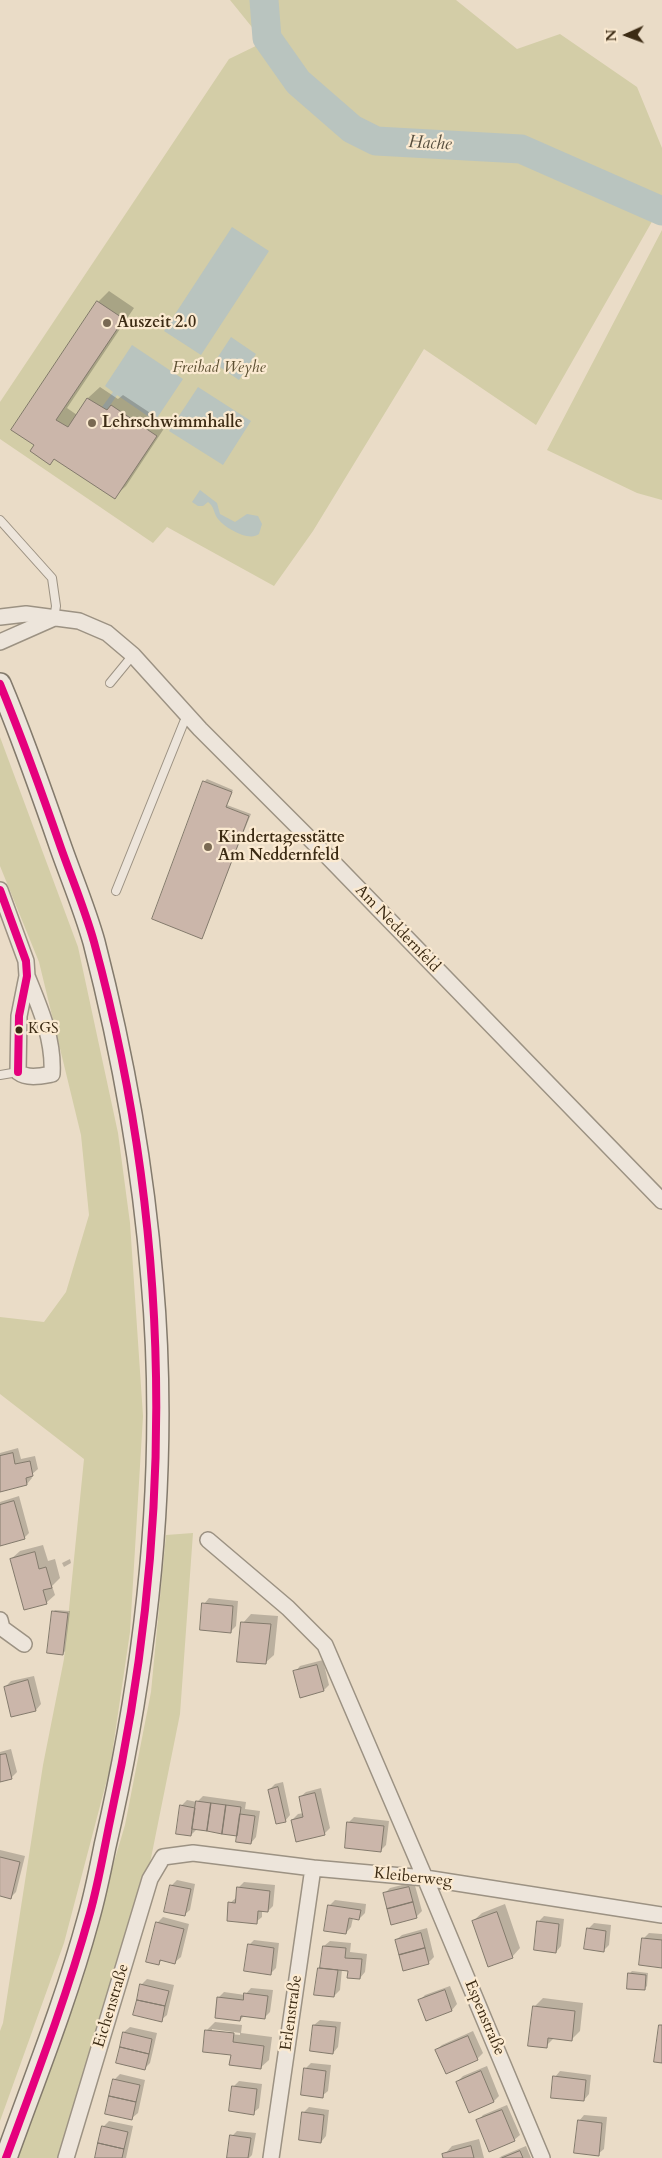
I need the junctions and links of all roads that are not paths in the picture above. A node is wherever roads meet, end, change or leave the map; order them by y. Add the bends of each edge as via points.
1 (0, 520) edge
2 (0, 617) edge
3 (54, 619) junction
4 (0, 642) edge
5 (133, 655) junction
6 (110, 683) dead end
7 (0, 684) edge
8 (184, 722) dead end
9 (0, 890) edge
10 (116, 891) dead end
11 (27, 976) junction
12 (18, 1072) junction
13 (0, 1075) edge
14 (662, 1201) edge
15 (208, 1540) dead end
16 (0, 1620) edge
17 (24, 1644) dead end
18 (162, 1857) joint
19 (313, 1868) junction
20 (426, 1878) junction
21 (662, 1914) edge
22 (6, 2158) edge
23 (66, 2158) edge
24 (271, 2158) edge
25 (542, 2158) edge

1 - 3 lane via 52,578 56,606
2 - 3 street, Am Neddernfeld via 26,614
3 - 4 street, Am Neddernfeld
3 - 5 street, Am Neddernfeld via 79,622 108,633
5 - 6 lane
5 - 14 street, Am Neddernfeld via 200,729
7 - 22 main road via 93,939 116,1041 136,1144 152,1279 158,1392 155,1506 146,1618 122,1769 88,1921
8 - 10 lane
9 - 11 street via 26,961
11 - 12 street via 19,1016
11 - 12 street via 47,1029 53,1056 52,1074 38,1077
12 - 13 lane
15 - 20 street, Espenstraße via 288,1608 325,1645
16 - 17 street via 2,1628
18 - 19 street, Kleiberweg via 193,1853
18 - 23 street, Eichenstraße via 150,1879
19 - 20 street, Kleiberweg
19 - 24 street, Erlenstraße
20 - 21 street, Kleiberweg
20 - 25 street, Espenstraße

